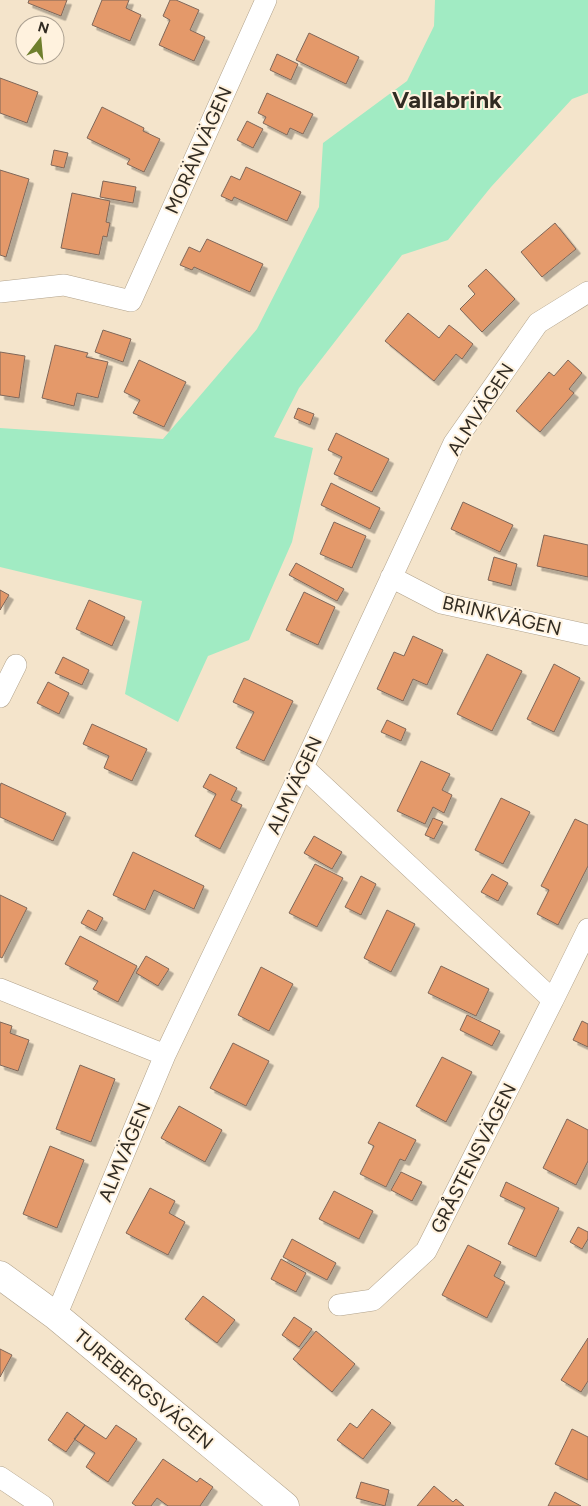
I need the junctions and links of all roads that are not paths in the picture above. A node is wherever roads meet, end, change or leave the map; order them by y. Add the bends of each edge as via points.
1 (266, 0) edge
2 (0, 292) edge
3 (588, 292) edge
4 (391, 577) junction
5 (588, 635) edge
6 (16, 665) dead end
7 (0, 697) edge
8 (303, 766) junction
9 (588, 929) edge
10 (0, 990) edge
11 (553, 1000) junction
12 (165, 1055) junction
13 (0, 1275) edge
14 (339, 1305) dead end
15 (56, 1316) junction
16 (0, 1477) edge
17 (43, 1506) edge
18 (285, 1506) edge

1 - 2 street, MORÄNVÄGEN via 131,301 64,285
3 - 4 street, ALMVÄGEN via 538,322 454,443
4 - 5 street, BRINKVÄGEN via 441,603
4 - 8 street, ALMVÄGEN
6 - 7 street
8 - 11 street
8 - 12 street, ALMVÄGEN
9 - 11 street, GRÅSTENSVÄGEN
10 - 12 street
11 - 14 street, GRÅSTENSVÄGEN via 426,1251 372,1300
12 - 15 street, ALMVÄGEN
13 - 15 street, TUREBERGSVÄGEN
15 - 18 street, TUREBERGSVÄGEN
16 - 17 street

